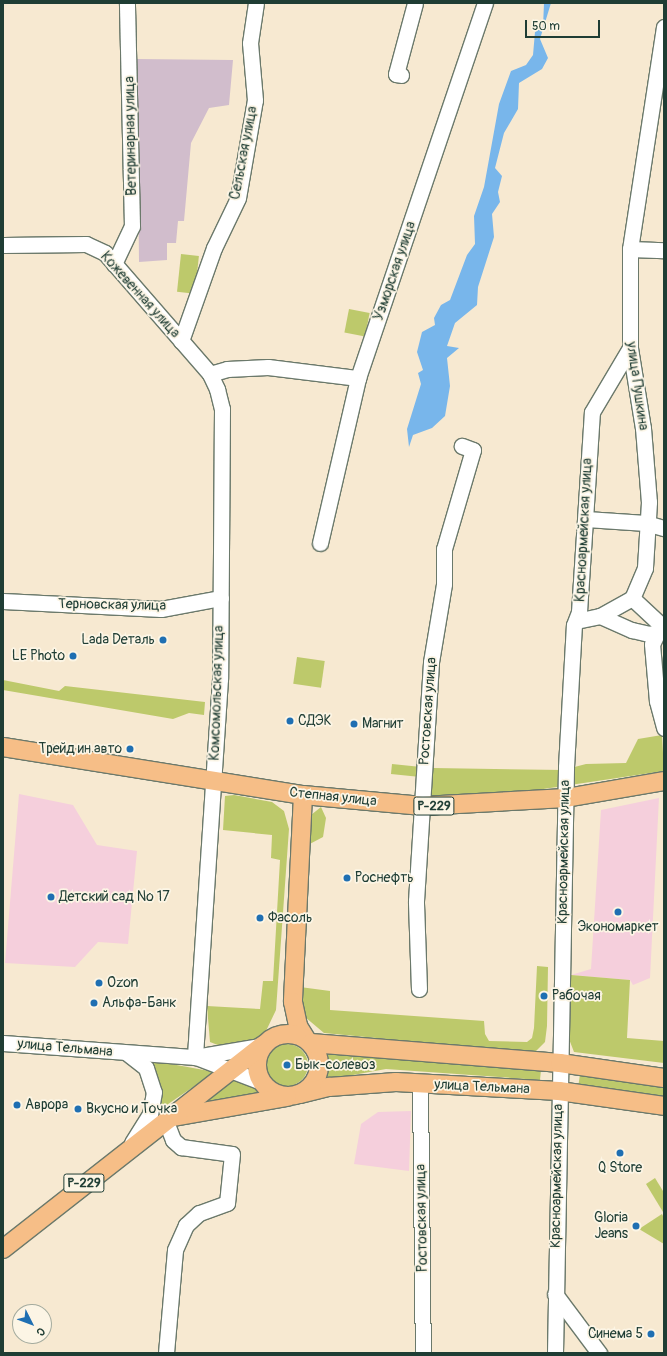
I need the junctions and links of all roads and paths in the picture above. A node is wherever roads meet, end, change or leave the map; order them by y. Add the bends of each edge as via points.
1 (127, 3) edge
2 (256, 3) edge
3 (415, 3) edge
4 (485, 3) edge
5 (664, 27) edge
6 (401, 75) dead end
7 (3, 245) edge
8 (630, 249) junction
9 (664, 250) edge
10 (114, 264) junction
11 (181, 341) junction
12 (630, 348) junction
13 (210, 374) junction
14 (358, 378) junction
15 (462, 446) dead end
16 (586, 519) junction
17 (646, 523) junction
18 (664, 528) edge
19 (320, 543) dead end
20 (221, 598) junction
21 (632, 598) junction
22 (3, 601) edge
23 (600, 616) junction
24 (576, 621) junction
25 (661, 628) edge
26 (664, 728) edge
27 (3, 747) edge
28 (214, 781) junction
29 (664, 782) edge
30 (303, 795) junction
31 (566, 798) junction
32 (422, 806) junction
33 (419, 989) dead end
34 (293, 1002) junction
35 (278, 1035) junction
36 (309, 1041) junction
37 (3, 1043) edge
38 (263, 1045) junction
39 (127, 1053) junction
40 (195, 1057) junction
41 (560, 1063) junction
42 (229, 1070) junction
43 (664, 1078) edge
44 (261, 1082) junction
45 (420, 1083) junction
46 (559, 1091) junction
47 (296, 1095) junction
48 (664, 1106) edge
49 (165, 1119) junction
50 (128, 1148) junction
51 (3, 1249) edge
52 (555, 1294) junction
53 (166, 1353) edge
54 (423, 1353) edge
55 (555, 1353) edge
56 (599, 1353) edge

1 - 10 street, Ветеринарная улица via 132,226
2 - 11 street, Сельская улица via 250,43 255,100 238,198 214,248
3 - 6 street via 396,74
4 - 14 street, Узморская улица
5 - 8 street, улица Пушкина
7 - 10 street, Кожевенная улица via 86,244 105,253
8 - 9 street
8 - 12 street, улица Пушкина
10 - 11 street, Кожевенная улица
11 - 13 street, Комсомольская улица
12 - 16 street, Красноармейская улица via 592,412
12 - 17 street, улица Пушкина via 643,428 649,502
13 - 14 street via 226,370 268,367
13 - 20 street, Комсомольская улица via 222,409
14 - 19 street, Узморская улица
15 - 32 street, Ростовская улица via 473,450 444,548 444,584 431,662
16 - 17 street
16 - 24 street, Красноармейская улица via 579,612
17 - 18 street
17 - 21 street, улица Пушкина via 645,568
20 - 22 street, Терновская улица via 162,609
20 - 28 street, Комсомольская улица
21 - 23 street
21 - 25 street
23 - 24 street
23 - 25 street via 632,630 649,634
24 - 31 street, Красноармейская улица
25 - 26 street via 652,644 657,701
27 - 28 main road, Степная улица
28 - 30 main road, Степная улица
28 - 40 street, Комсомольская улица
29 - 31 main road, Степная улица / Р-229
30 - 32 main road, Степная улица / Р-229
30 - 34 main road
31 - 32 main road, Степная улица / Р-229
31 - 41 street, Красноармейская улица
32 - 33 street, Ростовская улица via 416,901
34 - 35 main road
34 - 36 main road via 298,1026
35 - 36 main road, улица Тельмана via 291,1033
35 - 38 main road, улица Тельмана / Р-229
36 - 41 main road, улица Тельмана
36 - 47 main road via 318,1054 319,1071 315,1081
37 - 39 street, улица Тельмана
38 - 40 street, улица Тельмана
38 - 42 main road, Р-229
38 - 44 main road via 256,1064
39 - 40 street, улица Тельмана
39 - 50 street, улица Тельмана via 146,1068 154,1092 143,1129
40 - 42 street, улица Тельмана
41 - 43 main road, улица Тельмана
41 - 46 street, Красноармейская улица
42 - 44 street, улица Тельмана
42 - 49 main road, Р-229
44 - 47 main road, улица Тельмана via 278,1095
45 - 46 main road, улица Тельмана
45 - 47 main road, улица Тельмана via 329,1087
45 - 54 street, Ростовская улица
46 - 48 main road, улица Тельмана
46 - 52 street, Красноармейская улица
47 - 49 main road, Р-229
49 - 50 main road, Р-229
49 - 53 street via 173,1140 181,1147 232,1154 227,1203 194,1217 186,1224 175,1250
50 - 51 main road, Р-229
52 - 55 street, Красноармейская улица
52 - 56 street

